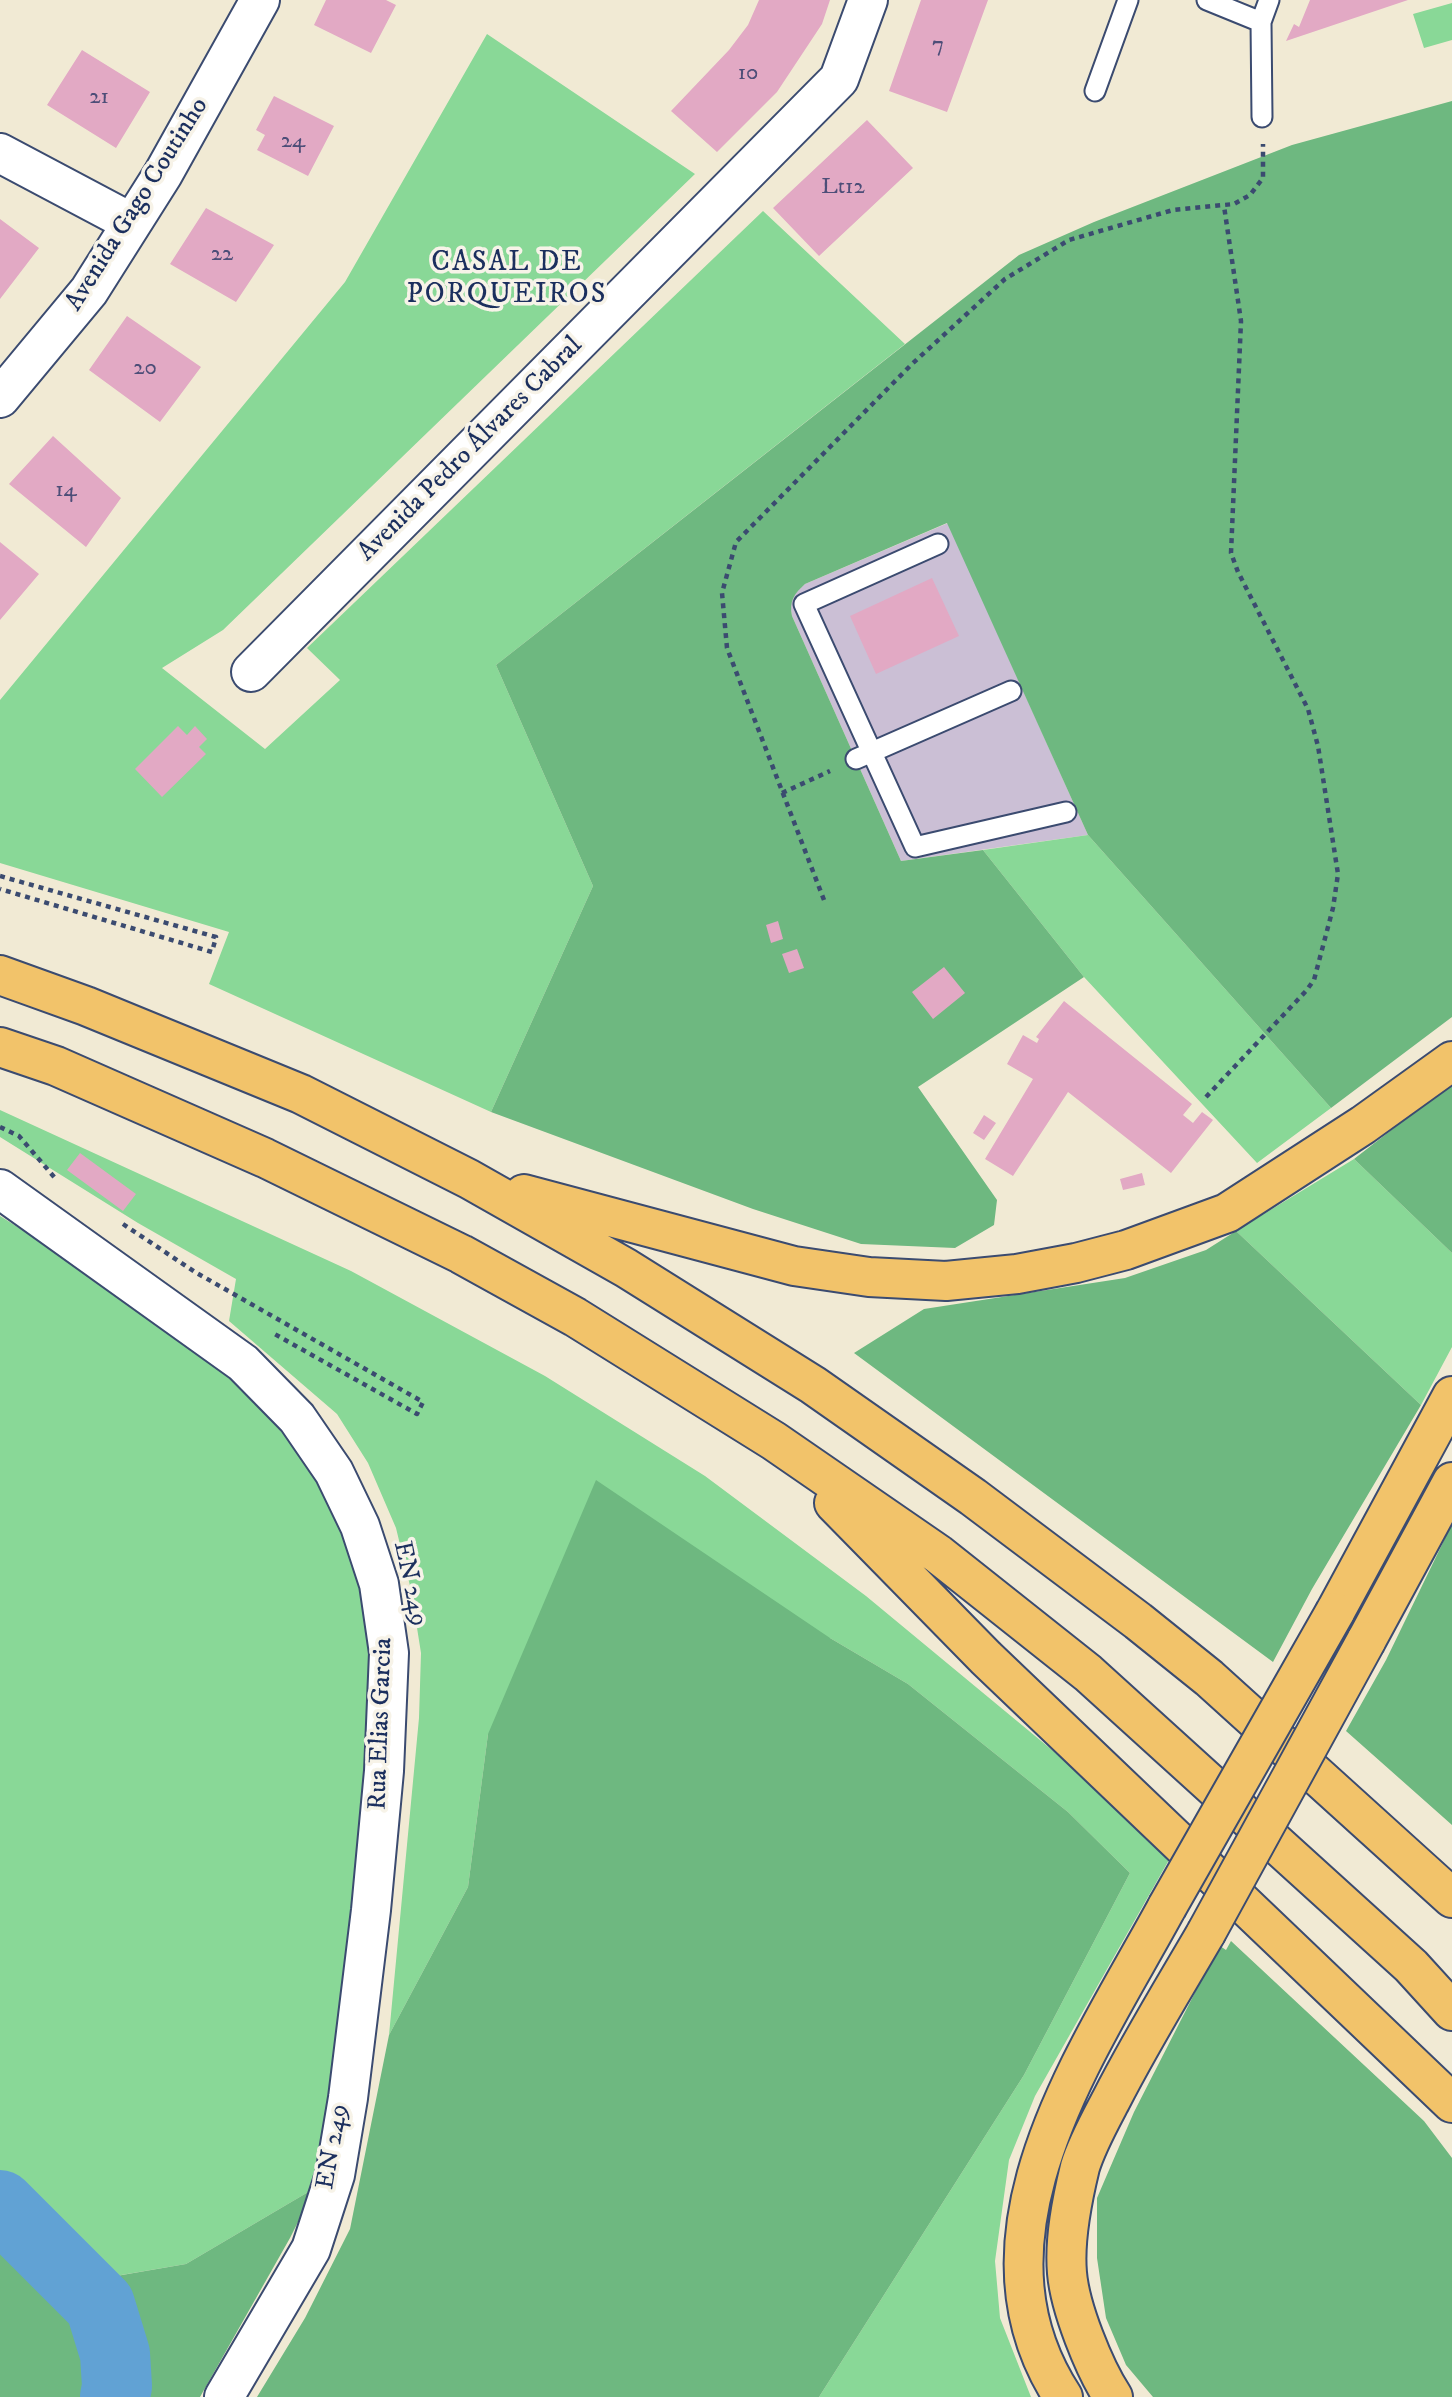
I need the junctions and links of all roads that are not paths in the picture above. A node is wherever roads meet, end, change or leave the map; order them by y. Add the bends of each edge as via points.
1 (260, 0) edge
2 (868, 0) edge
3 (1128, 0) edge
4 (1207, 0) edge
5 (1269, 0) edge
6 (1261, 22) junction
7 (1095, 90) dead end
8 (1262, 117) road end
9 (0, 153) edge
10 (132, 223) junction
11 (0, 398) edge
12 (938, 544) dead end
13 (251, 672) dead end
14 (1011, 691) dead end
15 (864, 756) junction
16 (1066, 812) dead end
17 (0, 975) edge
18 (0, 1047) edge
19 (1452, 1061) edge
20 (469, 1179) junction
21 (0, 1189) edge
22 (1452, 1396) edge
23 (774, 1441) junction
24 (1452, 1482) edge
25 (1452, 1898) edge
26 (1452, 2011) edge
27 (1452, 2103) edge
28 (224, 2397) edge
29 (1063, 2397) edge
30 (1113, 2397) edge

1 - 10 street, Avenida Gago Coutinho
2 - 13 street, Avenida Pedro Álvares Cabral via 839,79
3 - 7 lane
4 - 6 lane
5 - 6 lane
6 - 8 lane
9 - 10 street
10 - 11 street, Avenida Gago Coutinho via 89,291
12 - 15 lane via 804,604
14 - 15 lane
15 - 16 lane via 915,847
17 - 20 highway via 301,1094
18 - 23 highway via 56,1066 265,1158 461,1254 575,1317
19 - 20 highway via 1227,1213 1126,1250 1017,1274 946,1281 869,1278 794,1266
20 - 25 highway via 626,1268 813,1385 973,1497 1209,1678
21 - 28 street, Rua Elias Garcia / EN 249 via 259,1377 298,1418 334,1472 360,1526 379,1584 388,1653 384,1771 348,2098 335,2175 311,2249
22 - 29 highway, bridge via 1077,2072 1048,2139 1029,2198 1023,2245 1024,2296 1037,2344
23 - 26 highway via 938,1554 1088,1673 1411,1966
23 - 27 highway via 986,1658
24 - 30 highway, bridge via 1126,2071 1081,2166 1069,2226 1067,2273 1086,2342

